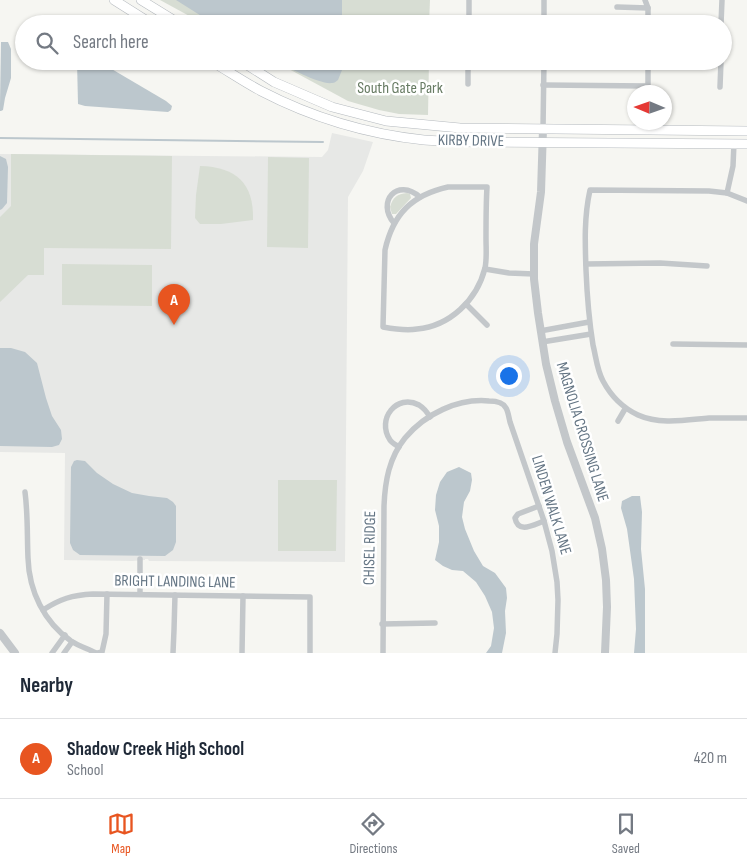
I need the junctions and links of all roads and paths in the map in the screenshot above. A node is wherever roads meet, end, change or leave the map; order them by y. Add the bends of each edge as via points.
1 (114, 0) edge
2 (141, 0) edge
3 (469, 0) edge
4 (544, 0) edge
5 (645, 0) edge
6 (722, 0) edge
7 (617, 7) dead end
8 (648, 8) junction
9 (138, 15) edge
10 (165, 15) edge
11 (468, 15) edge
12 (544, 15) edge
13 (648, 15) edge
14 (721, 15) edge
15 (227, 70) edge
16 (255, 70) edge
17 (468, 70) edge
18 (544, 70) edge
19 (648, 70) edge
20 (721, 70) edge
21 (468, 84) dead end
22 (543, 85) junction
23 (720, 88) dead end
24 (355, 113) junction
25 (351, 126) junction
26 (543, 129) junction
27 (747, 131) edge
28 (542, 142) junction
29 (734, 143) junction
30 (747, 144) edge
31 (727, 193) junction
32 (420, 197) junction
33 (747, 201) edge
34 (394, 223) junction
35 (586, 264) junction
36 (707, 266) dead end
37 (484, 269) junction
38 (534, 274) junction
39 (466, 304) junction
40 (590, 322) junction
41 (487, 325) dead end
42 (540, 331) junction
43 (591, 334) junction
44 (542, 342) junction
45 (673, 344) dead end
46 (747, 345) edge
47 (498, 402) joint
48 (625, 409) junction
49 (430, 417) junction
50 (747, 418) edge
51 (618, 421) dead end
52 (399, 447) junction
53 (25, 492) dead end
54 (538, 506) junction
55 (544, 521) junction
56 (140, 559) dead end
57 (107, 594) junction
58 (140, 594) junction
59 (175, 595) junction
60 (243, 596) junction
61 (42, 610) junction
62 (435, 623) dead end
63 (382, 624) junction
64 (0, 633) edge
65 (65, 635) junction
66 (72, 642) junction
67 (15, 653) edge
68 (52, 653) edge
69 (64, 653) edge
70 (97, 653) edge
71 (173, 653) edge
72 (242, 653) edge
73 (310, 653) edge
74 (383, 653) edge
75 (555, 653) edge
76 (605, 653) edge

1 - 9 main road
2 - 10 main road
3 - 11 street
4 - 12 street
5 - 8 street
6 - 14 street
7 - 8 street
8 - 13 street
15 - 25 main road, KIRBY DRIVE via 306,112
16 - 24 main road, KIRBY DRIVE via 332,108
17 - 21 street
18 - 22 street
19 - 22 street via 648,86
20 - 23 street
22 - 26 street
24 - 25 main road
24 - 26 main road, KIRBY DRIVE via 386,121 460,128
25 - 28 main road, KIRBY DRIVE via 423,140
26 - 27 main road, KIRBY DRIVE
26 - 28 street, MAGNOLIA CROSSING LANE
28 - 29 main road, KIRBY DRIVE
28 - 38 street, MAGNOLIA CROSSING LANE
29 - 30 main road, KIRBY DRIVE
29 - 31 street
31 - 33 street
31 - 35 street via 590,190 585,229
32 - 34 street
32 - 34 street via 406,189 393,194 387,210
32 - 37 street via 448,187 487,187
34 - 39 street via 385,250 383,327 425,328 447,319
35 - 36 street via 660,262
35 - 40 street
37 - 38 street
37 - 39 street
38 - 42 street, MAGNOLIA CROSSING LANE
39 - 41 street
40 - 42 street
40 - 43 street
42 - 44 street, MAGNOLIA CROSSING LANE
43 - 44 street
43 - 48 street via 603,380
44 - 76 street, MAGNOLIA CROSSING LANE via 555,401 595,518 602,549 607,598
45 - 46 street
47 - 49 street, CHISEL RIDGE via 463,402
47 - 54 street, LINDEN WALK LANE via 506,408
48 - 50 street via 654,420
48 - 51 street
49 - 52 street, CHISEL RIDGE via 419,424
49 - 52 street via 418,404 404,403 394,407 385,420 385,429 391,441
52 - 63 street, CHISEL RIDGE via 388,470 385,487
53 - 61 street via 28,569
54 - 55 street, LINDEN WALK LANE
54 - 55 street via 518,514 516,524 523,528
55 - 75 street, LINDEN WALK LANE via 557,582
56 - 58 street
57 - 58 street, BRIGHT LANDING LANE
57 - 61 street, BRIGHT LANDING LANE via 71,596
57 - 70 street via 106,634 102,652
58 - 59 street, BRIGHT LANDING LANE
59 - 60 street, BRIGHT LANDING LANE
59 - 71 street
60 - 72 street
60 - 73 street, BRIGHT LANDING LANE via 310,597
61 - 65 street
62 - 63 street
63 - 74 street, CHISEL RIDGE
64 - 67 street
65 - 66 street
65 - 68 street
66 - 69 street
66 - 70 street

